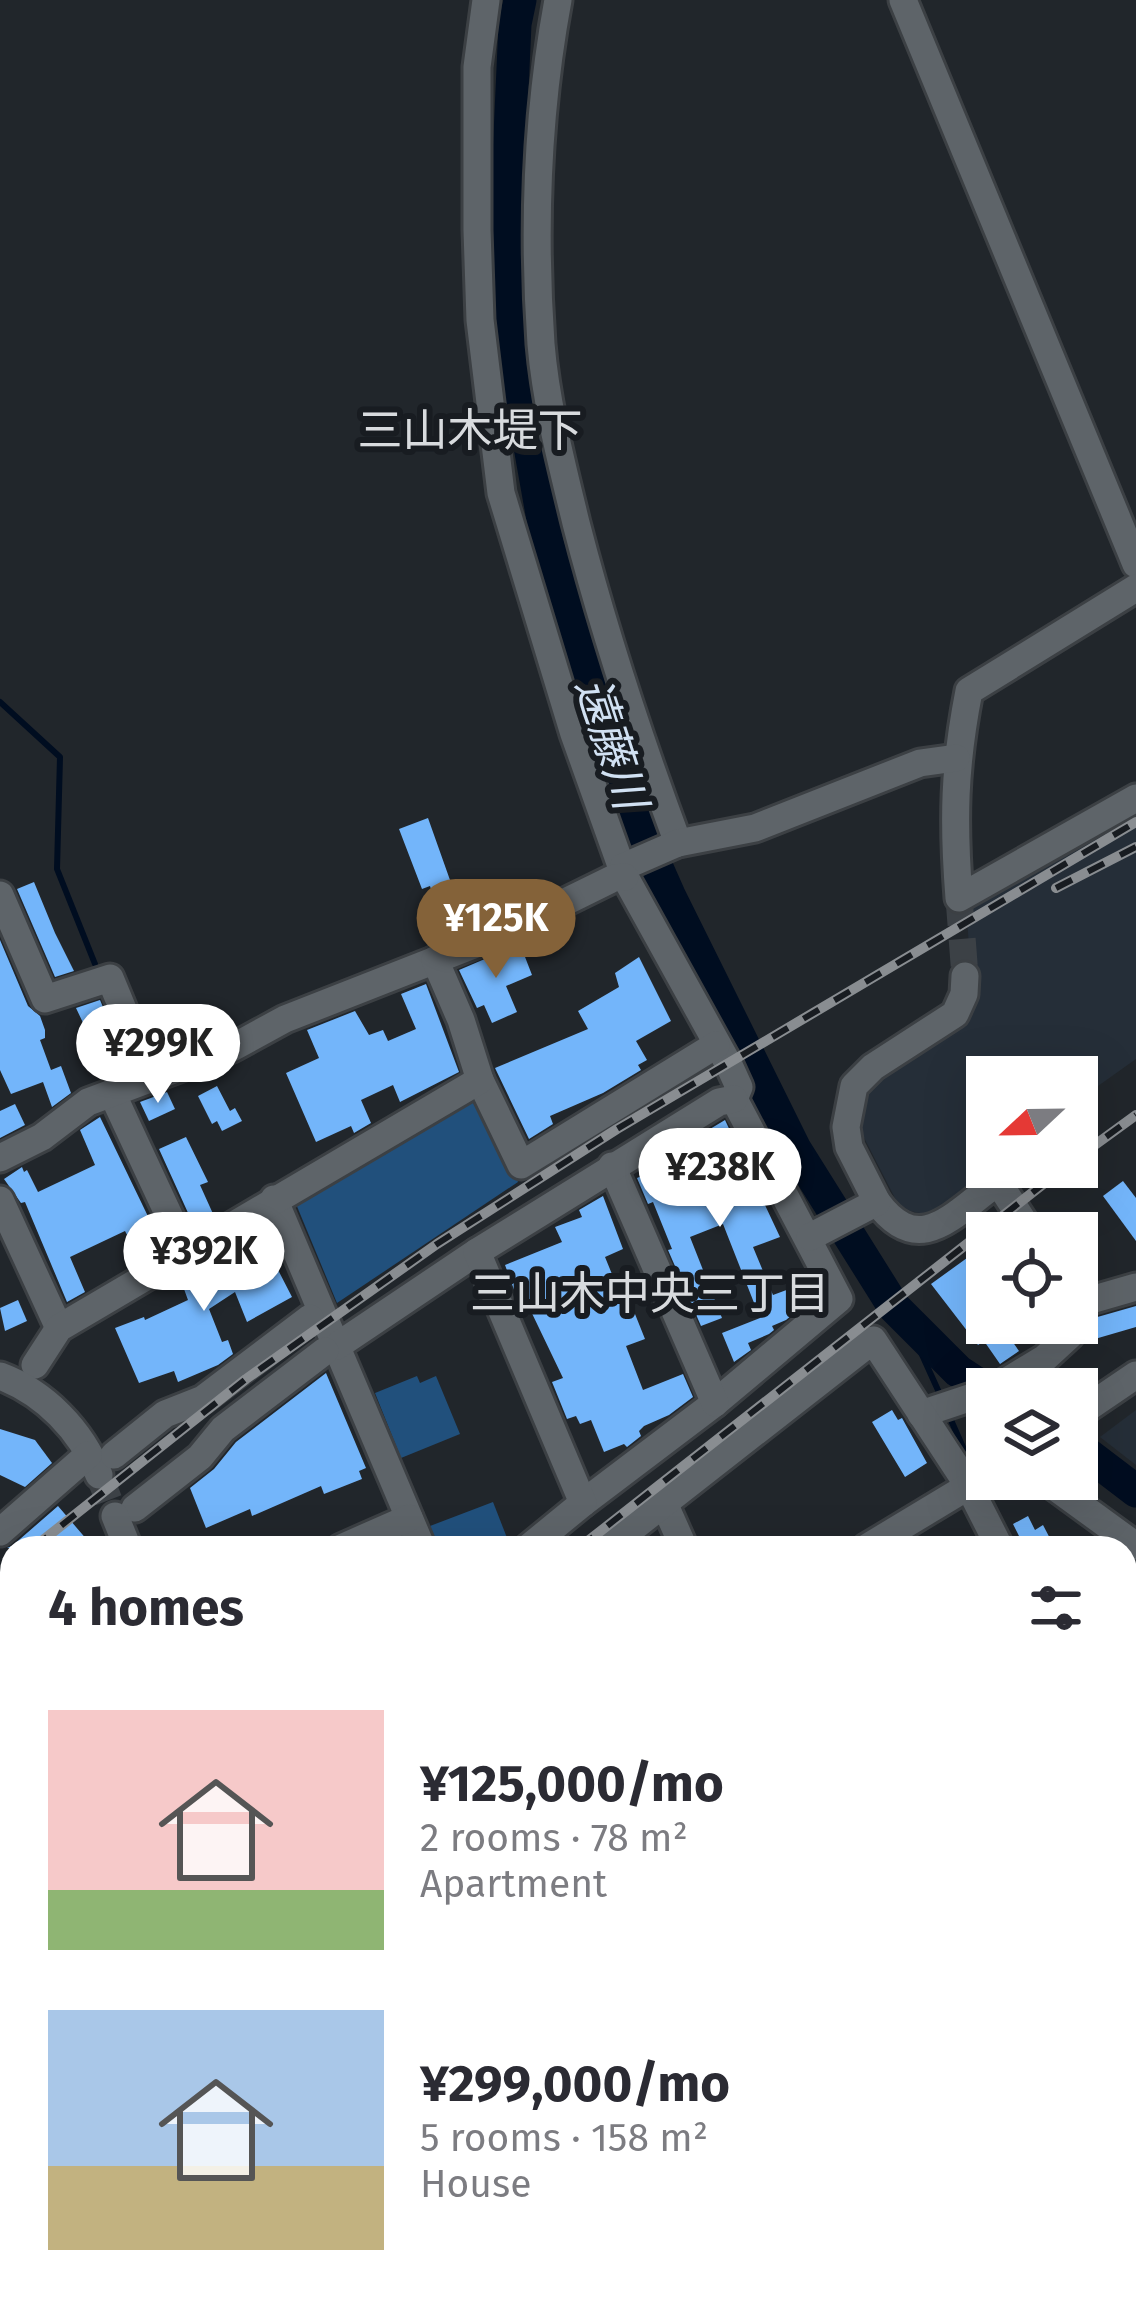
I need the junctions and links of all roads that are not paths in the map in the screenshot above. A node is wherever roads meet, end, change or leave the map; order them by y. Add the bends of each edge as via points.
1 (486, 0) edge
2 (558, 0) edge
3 (903, 0) edge
4 (1136, 564) edge
5 (1136, 588) edge
6 (956, 758) junction
7 (1136, 798) edge
8 (675, 844) junction
9 (627, 869) junction
10 (0, 895) edge
11 (435, 960) junction
12 (965, 976) tunnel mouth
13 (716, 1045) junction
14 (151, 1077) junction
15 (480, 1079) junction
16 (112, 1093) junction
17 (734, 1099) junction
18 (0, 1158) edge
19 (612, 1166) junction
20 (274, 1199) junction
21 (0, 1200) edge
22 (877, 1202) junction
23 (1017, 1212) edge
24 (810, 1237) junction
25 (186, 1252) junction
26 (477, 1252) junction
27 (1136, 1288) edge
28 (1098, 1298) edge
29 (310, 1318) dead end
30 (59, 1328) junction
31 (1060, 1344) edge
32 (331, 1348) junction
33 (35, 1365) dead end
34 (1028, 1368) edge
35 (1136, 1375) edge
36 (0, 1376) edge
37 (966, 1399) edge
38 (1098, 1401) edge
39 (715, 1403) junction
40 (922, 1414) junction
41 (101, 1462) junction
42 (966, 1466) edge
43 (966, 1487) edge
44 (984, 1500) edge
45 (1073, 1500) edge
46 (583, 1503) junction
47 (664, 1503) junction
48 (409, 1518) junction
49 (0, 1532) edge
50 (127, 1536) edge
51 (368, 1536) edge
52 (417, 1536) edge
53 (543, 1536) edge
54 (622, 1536) edge
55 (679, 1536) edge
56 (886, 1536) edge
57 (996, 1536) edge
58 (1122, 1536) edge

1 - 9 street via 477,68 477,230 501,493 574,734
2 - 8 street via 544,74 537,197 541,348 593,588
3 - 4 street
5 - 6 street via 968,691
6 - 7 street via 959,898
6 - 8 street via 920,763 754,828
8 - 9 street
9 - 11 street
9 - 13 street
10 - 14 street via 45,1000 110,978
11 - 14 street
11 - 15 street
12 - 22 street via 955,1014 854,1086 849,1147
13 - 15 street via 521,1165
13 - 17 street via 739,1088
14 - 16 street
15 - 20 street
16 - 18 street
16 - 25 street
17 - 19 street
17 - 24 street
19 - 26 street
19 - 39 street
20 - 25 street
20 - 32 street
21 - 30 street
22 - 23 street via 893,1223 914,1232 998,1182
22 - 24 street
24 - 39 street via 839,1299
25 - 30 street
26 - 32 street
26 - 46 street
27 - 28 street
29 - 41 street
30 - 33 street
31 - 34 street
32 - 48 street
32 - 50 street via 125,1512
35 - 38 street
36 - 41 street via 67,1420
37 - 40 street
39 - 46 street
40 - 42 street
40 - 47 street via 874,1340
41 - 49 street
43 - 56 street
44 - 57 street
45 - 58 street
46 - 53 street
47 - 54 street
47 - 55 street
48 - 51 street
48 - 52 street

